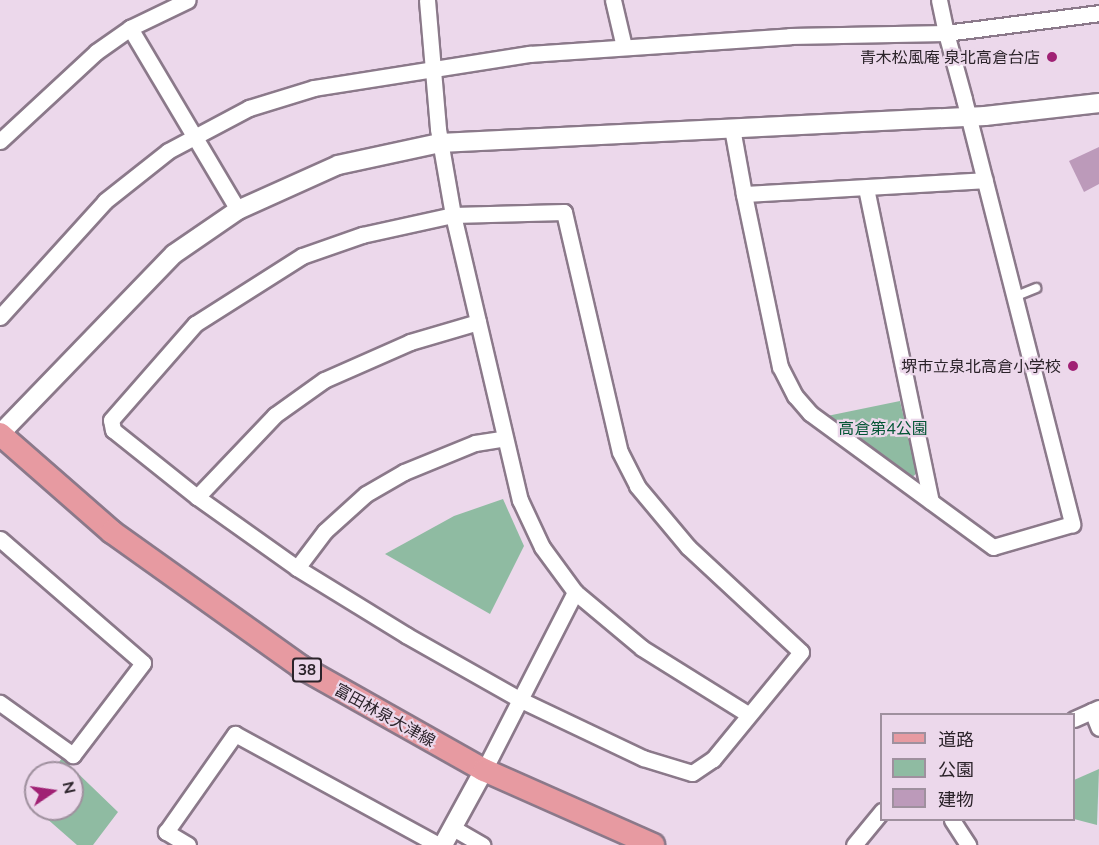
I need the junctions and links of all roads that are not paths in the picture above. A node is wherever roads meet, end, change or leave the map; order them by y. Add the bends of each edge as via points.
1 (188, 0) edge
2 (427, 0) edge
3 (614, 0) edge
4 (939, 0) edge
5 (1099, 13) edge
6 (130, 28) junction
7 (946, 33) junction
8 (624, 47) junction
9 (432, 66) junction
10 (1099, 103) edge
11 (969, 117) junction
12 (732, 128) junction
13 (195, 132) junction
14 (0, 141) edge
15 (440, 143) junction
16 (985, 180) junction
17 (866, 188) junction
18 (744, 194) junction
19 (238, 210) junction
20 (453, 215) junction
21 (1036, 288) dead end
22 (1014, 297) junction
23 (0, 317) edge
24 (478, 322) junction
25 (0, 434) edge
26 (505, 438) junction
27 (197, 496) junction
28 (931, 501) junction
29 (0, 539) edge
30 (297, 568) junction
31 (575, 592) junction
32 (519, 699) junction
33 (0, 703) edge
34 (1096, 710) edge
35 (746, 713) junction
36 (1075, 719) edge
37 (1099, 728) edge
38 (484, 770) junction
39 (880, 813) edge
40 (953, 821) edge
41 (453, 828) junction
42 (188, 845) edge
43 (441, 845) edge
44 (483, 845) edge
45 (653, 845) edge
46 (854, 845) edge
47 (968, 845) edge

1 - 6 street
2 - 9 street
3 - 8 street
4 - 7 street
5 - 7 street
6 - 13 street
6 - 14 street via 44,96
7 - 8 street via 789,36
7 - 11 street
8 - 9 street
9 - 13 street via 314,88
9 - 15 street
10 - 11 street
11 - 12 street
11 - 16 street
12 - 15 street
12 - 18 street
13 - 19 street
13 - 23 street via 105,201
15 - 19 street via 338,165
15 - 20 street
16 - 17 street
16 - 22 street
17 - 18 street
17 - 28 street
18 - 28 street via 780,367 795,396 810,413
19 - 25 street via 140,284
20 - 24 street
20 - 27 street via 362,235 302,256 195,324 149,371 111,420 113,430
20 - 35 street via 564,212 620,452 637,486 688,547 801,652
21 - 22 lane
22 - 28 street via 1072,524 993,547
24 - 26 street
24 - 27 street via 410,342 324,380 275,415
25 - 38 main road, 富田林泉大津線 / 38 via 112,532 211,605 301,666
26 - 30 street via 475,443 404,471 366,495 325,531
26 - 31 street via 524,509 542,547
27 - 30 street
29 - 33 street via 142,663 73,755
30 - 32 street
31 - 32 street
31 - 35 street via 642,648
32 - 35 street via 643,758 693,773 713,759
32 - 38 street
34 - 36 street
34 - 37 street
38 - 41 street
38 - 45 main road, 富田林泉大津線 / 38
39 - 46 street
40 - 47 street
41 - 43 street
41 - 44 street
42 - 43 street via 166,832 235,734

